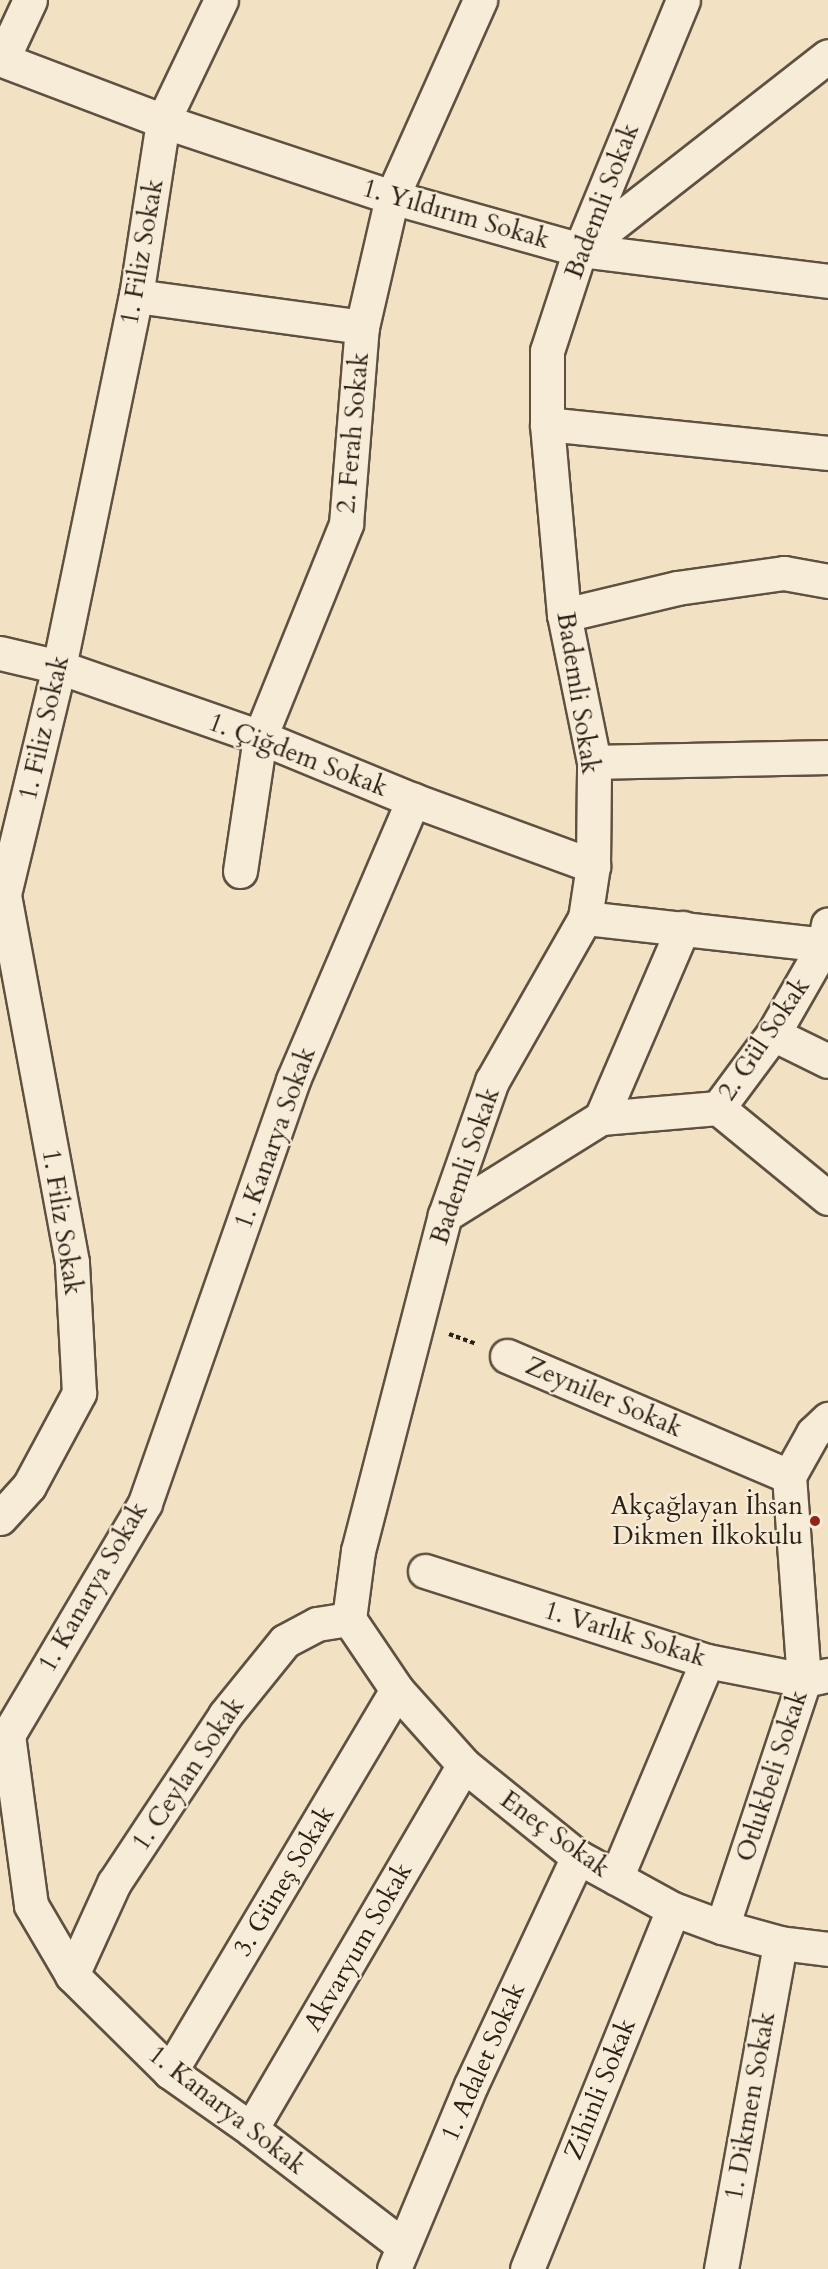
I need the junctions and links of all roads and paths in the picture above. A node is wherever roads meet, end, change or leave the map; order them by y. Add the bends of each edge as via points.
1 (30, 0) edge
2 (221, 0) edge
3 (480, 0) edge
4 (683, 0) edge
5 (828, 56) edge
6 (1, 59) edge
7 (163, 121) junction
8 (393, 197) junction
9 (580, 250) junction
10 (828, 281) edge
11 (136, 296) junction
12 (362, 327) junction
13 (547, 424) junction
14 (828, 453) edge
15 (828, 581) edge
16 (564, 615) junction
17 (0, 652) edge
18 (60, 667) junction
19 (260, 737) junction
20 (828, 757) edge
21 (594, 762) junction
22 (413, 801) junction
23 (593, 866) junction
24 (240, 871) dead end
25 (585, 918) junction
26 (682, 928) junction
27 (826, 934) edge
28 (773, 1034) junction
29 (828, 1061) edge
30 (718, 1108) junction
31 (601, 1118) junction
32 (828, 1198) edge
33 (445, 1215) junction
34 (418, 1322) junction
35 (507, 1356) joint
36 (828, 1419) edge
37 (789, 1476) junction
38 (0, 1518) edge
39 (425, 1571) dead end
40 (350, 1619) junction
41 (707, 1661) junction
42 (816, 1678) edge
43 (397, 1690) junction
44 (464, 1765) junction
45 (10, 1821) edge
46 (578, 1857) junction
47 (616, 1878) junction
48 (673, 1909) junction
49 (722, 1928) junction
50 (780, 1943) junction
51 (828, 1949) edge
52 (72, 1976) junction
53 (170, 2072) junction
54 (251, 2129) junction
55 (398, 2257) edge
56 (527, 2269) edge
57 (721, 2269) edge

1 - 6 street
2 - 7 street, 1. Filiz Sokak
3 - 8 street, 2. Ferah Sokak
4 - 9 street, Bademli Sokak
5 - 9 street
6 - 7 street, 1. Yıldırım Sokak
7 - 8 street, 1. Yıldırım Sokak
7 - 11 street, 1. Filiz Sokak
8 - 9 street, 1. Yıldırım Sokak
8 - 12 street, 2. Ferah Sokak
9 - 10 street, 1. Yıldırım Sokak
9 - 13 street, Bademli Sokak via 547,351
11 - 12 street
11 - 18 street, 1. Filiz Sokak
12 - 19 street, 2. Ferah Sokak via 346,524
13 - 14 street
13 - 16 street, Bademli Sokak
15 - 16 street via 784,573 678,588
16 - 21 street, Bademli Sokak
17 - 18 street, 1. Çiğdem Sokak
18 - 19 street, 1. Çiğdem Sokak
18 - 38 street, 1. Filiz Sokak via 4,894 72,1262 79,1394 29,1486
19 - 22 street, 1. Çiğdem Sokak
19 - 24 street, 2. Ferah Sokak
20 - 21 street
21 - 23 street, Bademli Sokak
22 - 23 street, 1. Çiğdem Sokak
22 - 45 street, 1. Kanarya Sokak via 293,1080 145,1503 8,1735
23 - 25 street, Bademli Sokak
25 - 26 street
25 - 33 street, Bademli Sokak via 492,1081
26 - 27 street
26 - 31 street
27 - 28 street, 2. Gül Sokak
28 - 29 street
28 - 30 street, 2. Gül Sokak
30 - 31 street, 2. Gül Sokak
30 - 32 street
31 - 33 street, 2. Gül Sokak
33 - 34 street, Bademli Sokak
34 - 35 path, Zeyniler Sokak
34 - 40 street, Bademli Sokak via 358,1551
35 - 37 street, Zeyniler Sokak
36 - 37 street via 813,1433
37 - 42 street, Otlukbeli Sokak
39 - 41 street, 1. Varlık Sokak
40 - 43 street, Eneç Sokak
40 - 52 street, 1. Ceylan Sokak via 317,1624 285,1641 225,1714 114,1883
41 - 42 street, 1. Varlık Sokak
41 - 47 street
42 - 49 street, Otlukbeli Sokak
43 - 44 street, Eneç Sokak
43 - 53 street, 3. Güneş Sokak
44 - 46 street, Eneç Sokak
44 - 54 street, Akvaryum Sokak
45 - 52 street, 1. Kanarya Sokak via 31,1905
46 - 47 street, Eneç Sokak
46 - 55 street, 1. Adalet Sokak via 471,2085
47 - 48 street, Eneç Sokak
48 - 49 street, Eneç Sokak
48 - 56 street, Zihinli Sokak
49 - 50 street, Eneç Sokak
50 - 51 street, Eneç Sokak
50 - 57 street, 1. Dikmen Sokak
52 - 53 street, 1. Kanarya Sokak
53 - 54 street, 1. Kanarya Sokak
54 - 55 street, 1. Kanarya Sokak

